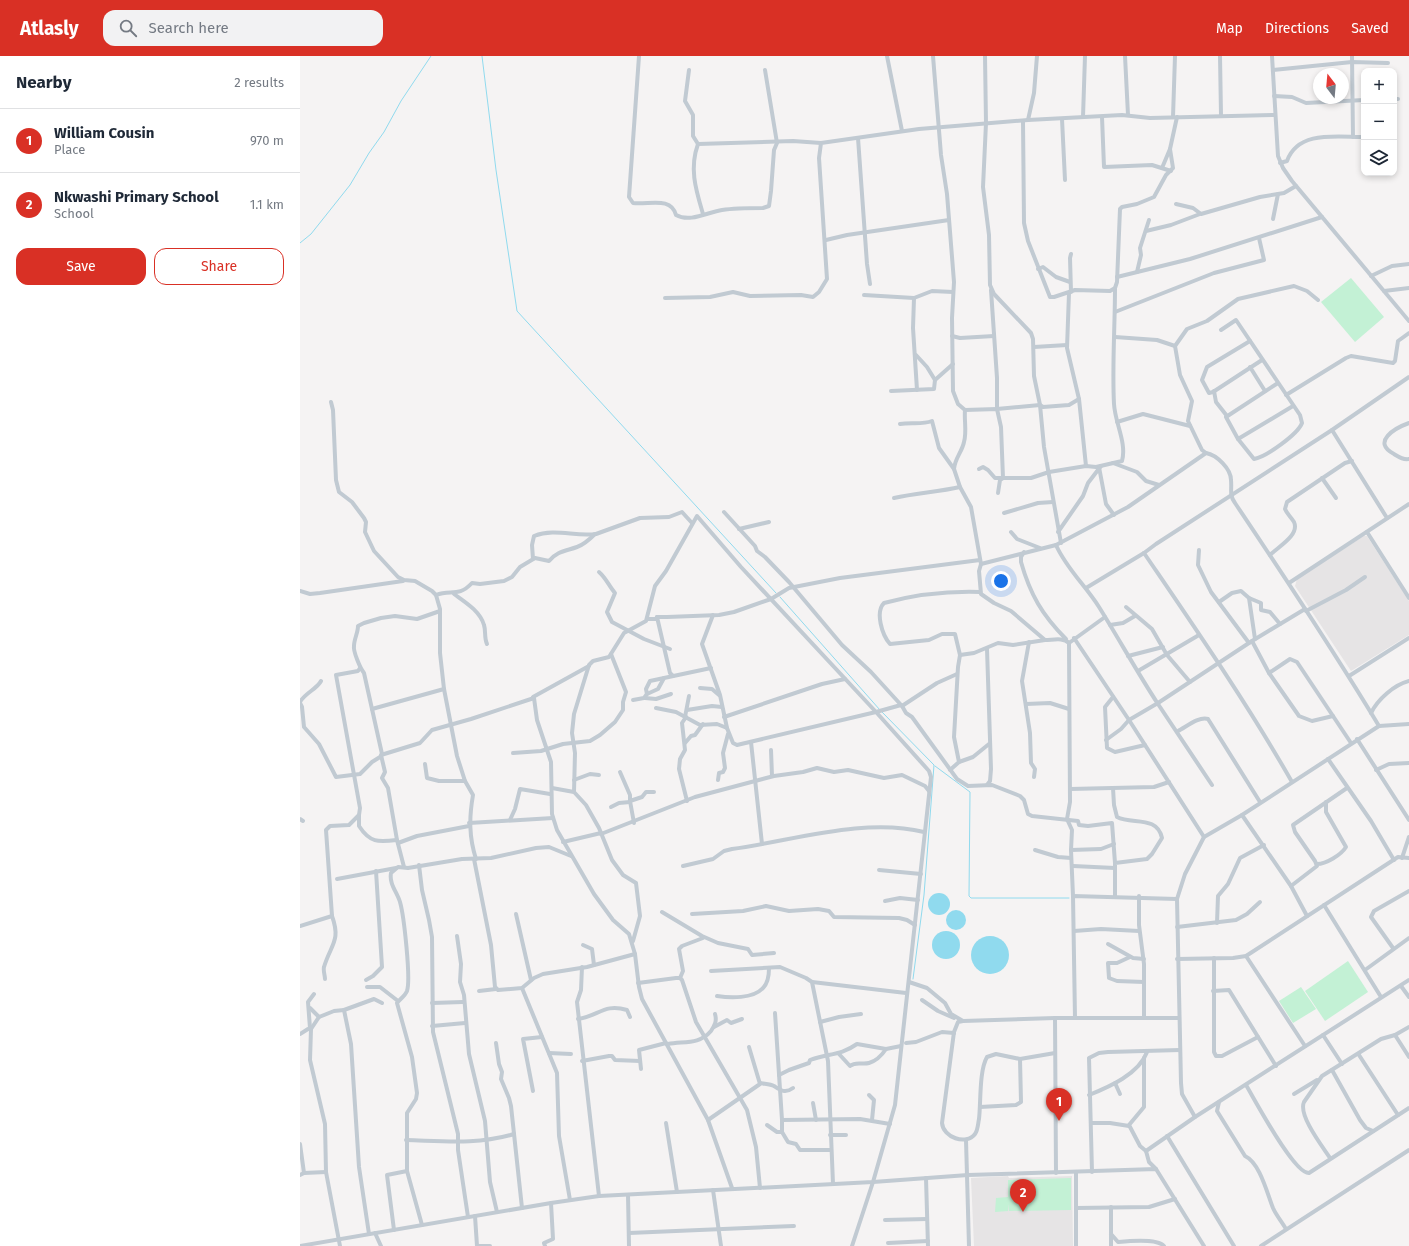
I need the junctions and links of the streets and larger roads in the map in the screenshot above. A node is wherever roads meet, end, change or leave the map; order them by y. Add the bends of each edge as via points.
1 (639, 56) edge
2 (887, 56) edge
3 (933, 56) edge
4 (985, 56) edge
5 (1036, 56) edge
6 (1085, 56) edge
7 (1125, 56) edge
8 (1175, 56) edge
9 (1220, 56) edge
10 (1272, 56) edge
11 (1352, 56) edge
12 (1352, 62) junction
13 (1388, 63) dead end
14 (689, 70) dead end
15 (765, 70) dead end
16 (1273, 70) junction
17 (1274, 96) junction
18 (1361, 100) edge
19 (1353, 101) junction
20 (1275, 114) junction
21 (1128, 115) junction
22 (1221, 115) junction
23 (1083, 117) junction
24 (1102, 117) junction
25 (1175, 117) junction
26 (1062, 119) junction
27 (1028, 120) junction
28 (1023, 121) junction
29 (986, 123) junction
30 (939, 127) junction
31 (902, 131) junction
32 (1353, 137) junction
33 (1361, 137) edge
34 (858, 138) junction
35 (777, 142) junction
36 (820, 143) junction
37 (698, 144) junction
38 (1170, 149) junction
39 (1280, 162) junction
40 (1162, 168) junction
41 (1171, 171) junction
42 (1065, 180) dead end
43 (1296, 186) junction
44 (1278, 194) junction
45 (1176, 204) dead end
46 (703, 214) junction
47 (1200, 214) junction
48 (1322, 217) junction
49 (1273, 218) dead end
50 (949, 220) junction
51 (1149, 220) dead end
52 (1146, 231) junction
53 (865, 232) junction
54 (1260, 238) junction
55 (826, 240) junction
56 (1071, 254) dead end
57 (1409, 264) edge
58 (1038, 269) junction
59 (1137, 272) junction
60 (1371, 276) junction
61 (1117, 277) junction
62 (1070, 282) junction
63 (870, 284) dead end
64 (1115, 288) junction
65 (1409, 288) edge
66 (990, 290) junction
67 (1384, 291) junction
68 (953, 292) junction
69 (1070, 293) junction
70 (864, 295) dead end
71 (664, 298) dead end
72 (914, 298) junction
73 (1318, 300) dead end
74 (1115, 312) junction
75 (1409, 321) edge
76 (1221, 330) dead end
77 (1409, 333) edge
78 (952, 336) junction
79 (994, 336) junction
80 (1115, 337) junction
81 (1250, 341) junction
82 (1067, 344) junction
83 (1175, 346) junction
84 (1034, 348) junction
85 (916, 355) junction
86 (1262, 360) junction
87 (954, 364) junction
88 (1250, 367) junction
89 (1409, 377) edge
90 (935, 380) junction
91 (1278, 382) junction
92 (917, 390) junction
93 (891, 391) dead end
94 (1214, 391) junction
95 (1265, 391) junction
96 (1286, 395) junction
97 (1079, 399) junction
98 (331, 402) dead end
99 (1040, 405) junction
100 (1293, 406) junction
101 (997, 409) junction
102 (965, 410) junction
103 (1227, 416) junction
104 (1117, 422) junction
105 (1409, 423) edge
106 (900, 424) dead end
107 (1190, 426) junction
108 (1332, 430) junction
109 (1238, 439) junction
110 (1206, 453) junction
111 (1409, 459) edge
112 (1352, 461) junction
113 (1112, 463) junction
114 (1086, 466) junction
115 (1100, 466) junction
116 (954, 469) junction
117 (979, 469) dead end
118 (1049, 472) junction
119 (1003, 478) junction
120 (1322, 478) junction
121 (1159, 485) junction
122 (960, 486) junction
123 (998, 493) dead end
124 (1230, 496) junction
125 (894, 498) dead end
126 (1336, 498) dead end
127 (1053, 502) junction
128 (1409, 504) edge
129 (724, 512) dead end
130 (1004, 513) dead end
131 (1114, 515) junction
132 (1387, 518) junction
133 (769, 522) dead end
134 (692, 523) junction
135 (739, 529) junction
136 (1011, 532) dead end
137 (1058, 532) junction
138 (1367, 532) junction
139 (596, 534) junction
140 (1058, 544) junction
141 (1040, 548) junction
142 (1199, 550) dead end
143 (1024, 552) junction
144 (1144, 553) junction
145 (1270, 555) junction
146 (533, 559) junction
147 (981, 562) junction
148 (599, 572) dead end
149 (1365, 577) dead end
150 (404, 580) junction
151 (1289, 583) junction
152 (795, 588) junction
153 (1086, 588) junction
154 (300, 591) edge
155 (980, 592) junction
156 (454, 594) junction
157 (436, 595) junction
158 (1249, 598) junction
159 (1409, 598) edge
160 (771, 600) junction
161 (1219, 602) junction
162 (1126, 607) dead end
163 (1306, 610) junction
164 (440, 611) junction
165 (713, 615) junction
166 (1135, 616) junction
167 (657, 617) junction
168 (1105, 617) junction
169 (647, 619) junction
170 (1280, 624) junction
171 (1110, 625) junction
172 (628, 630) junction
173 (1199, 635) junction
174 (1074, 638) junction
175 (1409, 638) edge
176 (1045, 640) junction
177 (1252, 641) junction
178 (1030, 642) junction
179 (1068, 642) junction
180 (487, 644) dead end
181 (665, 646) junction
182 (1163, 647) junction
183 (670, 649) dead end
184 (987, 649) junction
185 (611, 654) junction
186 (960, 655) junction
187 (1167, 655) junction
188 (1128, 656) junction
189 (1219, 663) junction
190 (589, 666) junction
191 (360, 668) junction
192 (711, 668) junction
193 (1138, 671) junction
194 (1269, 673) junction
195 (957, 674) junction
196 (673, 676) junction
197 (1349, 676) junction
198 (664, 678) junction
199 (845, 679) junction
200 (321, 681) dead end
201 (1190, 682) junction
202 (1409, 682) edge
203 (700, 688) dead end
204 (444, 689) junction
205 (671, 694) dead end
206 (720, 695) junction
207 (646, 696) junction
208 (689, 696) dead end
209 (533, 697) junction
210 (1112, 697) junction
211 (633, 700) dead end
212 (300, 703) edge
213 (1158, 703) junction
214 (1026, 704) junction
215 (902, 705) junction
216 (722, 707) junction
217 (656, 708) dead end
218 (372, 709) junction
219 (1069, 709) junction
220 (687, 710) junction
221 (876, 712) junction
222 (1371, 713) junction
223 (1333, 716) junction
224 (686, 717) junction
225 (724, 717) junction
226 (1129, 720) junction
227 (452, 724) junction
228 (703, 724) junction
229 (1409, 724) edge
230 (1379, 726) junction
231 (727, 728) junction
232 (1178, 731) junction
233 (728, 734) junction
234 (1357, 739) junction
235 (1106, 740) junction
236 (751, 742) junction
237 (686, 743) junction
238 (1350, 743) junction
239 (573, 744) junction
240 (989, 744) junction
241 (1145, 745) junction
242 (546, 750) junction
243 (771, 750) dead end
244 (513, 753) dead end
245 (381, 756) junction
246 (1328, 759) junction
247 (959, 762) junction
248 (1409, 763) edge
249 (425, 764) dead end
250 (950, 770) junction
251 (1376, 770) junction
252 (620, 772) dead end
253 (599, 775) dead end
254 (353, 776) junction
255 (772, 776) junction
256 (1034, 777) dead end
257 (574, 780) junction
258 (718, 780) dead end
259 (465, 781) junction
260 (754, 781) junction
261 (1168, 782) junction
262 (1292, 782) junction
263 (987, 785) junction
264 (1212, 785) dead end
265 (552, 788) junction
266 (1113, 788) junction
267 (1347, 788) junction
268 (1070, 789) junction
269 (929, 791) junction
270 (574, 792) junction
271 (654, 792) dead end
272 (550, 794) junction
273 (630, 801) junction
274 (687, 801) junction
275 (1260, 802) junction
276 (1326, 802) junction
277 (611, 807) dead end
278 (359, 812) junction
279 (1242, 815) junction
280 (553, 818) junction
281 (1067, 819) junction
282 (510, 820) junction
283 (1409, 820) edge
284 (634, 823) junction
285 (469, 825) junction
286 (924, 832) junction
287 (601, 833) junction
288 (1409, 837) edge
289 (1204, 838) junction
290 (398, 842) junction
291 (563, 842) junction
292 (762, 844) junction
293 (1114, 844) junction
294 (1264, 845) junction
295 (1035, 850) dead end
296 (1071, 850) junction
297 (571, 856) junction
298 (1071, 858) junction
299 (1402, 858) junction
300 (1409, 858) edge
301 (475, 859) junction
302 (1394, 860) junction
303 (1115, 863) junction
304 (1317, 864) junction
305 (419, 865) junction
306 (683, 866) dead end
307 (1073, 866) junction
308 (398, 867) junction
309 (404, 867) junction
310 (1115, 868) junction
311 (879, 870) dead end
312 (376, 871) junction
313 (921, 874) junction
314 (337, 879) dead end
315 (1291, 886) junction
316 (1409, 892) edge
317 (1073, 896) junction
318 (1115, 896) junction
319 (1139, 896) junction
320 (1177, 898) junction
321 (918, 900) junction
322 (885, 901) dead end
323 (1260, 902) dead end
324 (1324, 905) junction
325 (662, 912) dead end
326 (516, 914) dead end
327 (692, 914) dead end
328 (332, 916) junction
329 (1307, 916) junction
330 (1217, 923) junction
331 (915, 925) junction
332 (300, 926) edge
333 (1177, 927) junction
334 (1074, 931) junction
335 (1139, 931) junction
336 (457, 936) dead end
337 (708, 938) junction
338 (1409, 938) edge
339 (633, 941) junction
340 (1108, 944) dead end
341 (583, 945) dead end
342 (1393, 948) junction
343 (774, 953) dead end
344 (635, 954) junction
345 (1246, 956) junction
346 (1130, 957) junction
347 (1214, 958) junction
348 (1144, 959) junction
349 (1177, 959) junction
350 (594, 965) junction
351 (582, 967) junction
352 (770, 968) junction
353 (711, 970) dead end
354 (1364, 970) junction
355 (680, 978) junction
356 (325, 979) dead end
357 (366, 980) dead end
358 (531, 980) junction
359 (1409, 980) edge
360 (812, 982) junction
361 (909, 982) junction
362 (1144, 982) junction
363 (638, 983) junction
364 (1401, 986) junction
365 (367, 987) dead end
366 (522, 988) junction
367 (496, 989) junction
368 (479, 991) dead end
369 (1213, 991) junction
370 (906, 993) dead end
371 (314, 994) dead end
372 (717, 996) dead end
373 (1409, 997) edge
374 (1381, 998) junction
375 (922, 1000) dead end
376 (398, 1002) junction
377 (463, 1002) junction
378 (382, 1003) dead end
379 (432, 1003) junction
380 (310, 1008) junction
381 (344, 1010) junction
382 (775, 1013) dead end
383 (715, 1014) dead end
384 (861, 1014) dead end
385 (630, 1017) dead end
386 (1144, 1017) junction
387 (319, 1018) junction
388 (1055, 1018) junction
389 (1075, 1018) junction
390 (1178, 1018) junction
391 (578, 1019) junction
392 (742, 1019) dead end
393 (820, 1022) junction
394 (960, 1022) junction
395 (465, 1023) junction
396 (432, 1026) junction
397 (1409, 1027) edge
398 (714, 1028) junction
399 (311, 1029) junction
400 (954, 1033) junction
401 (300, 1034) edge
402 (1323, 1035) junction
403 (1395, 1035) junction
404 (542, 1037) junction
405 (1258, 1037) junction
406 (705, 1038) junction
407 (496, 1043) dead end
408 (667, 1043) junction
409 (906, 1043) dead end
410 (901, 1046) junction
411 (1305, 1046) junction
412 (749, 1047) dead end
413 (886, 1049) junction
414 (1180, 1050) junction
415 (1055, 1052) junction
416 (1147, 1052) junction
417 (549, 1053) junction
418 (571, 1054) dead end
419 (839, 1054) junction
420 (1359, 1055) junction
421 (827, 1056) junction
422 (1409, 1057) edge
423 (1144, 1058) junction
424 (1020, 1059) junction
425 (582, 1061) junction
426 (640, 1061) junction
427 (1342, 1064) junction
428 (1276, 1066) junction
429 (641, 1069) dead end
430 (1332, 1070) junction
431 (779, 1075) junction
432 (1319, 1079) junction
433 (760, 1083) junction
434 (1115, 1083) junction
435 (1246, 1085) junction
436 (793, 1088) dead end
437 (781, 1090) junction
438 (533, 1091) dead end
439 (1120, 1094) dead end
440 (1294, 1094) dead end
441 (1090, 1095) junction
442 (740, 1096) junction
443 (869, 1096) dead end
444 (1219, 1102) junction
445 (813, 1103) dead end
446 (980, 1108) junction
447 (1409, 1108) edge
448 (1398, 1115) junction
449 (1195, 1117) junction
450 (708, 1120) junction
451 (782, 1120) junction
452 (816, 1120) junction
453 (829, 1120) junction
454 (872, 1120) junction
455 (666, 1122) dead end
456 (1091, 1123) junction
457 (890, 1124) junction
458 (767, 1126) dead end
459 (1129, 1126) junction
460 (1373, 1131) junction
461 (782, 1132) junction
462 (514, 1134) junction
463 (830, 1135) junction
464 (846, 1135) dead end
465 (1167, 1136) junction
466 (406, 1140) junction
467 (486, 1140) junction
468 (966, 1140) junction
469 (458, 1142) junction
470 (300, 1144) edge
471 (831, 1150) junction
472 (1409, 1150) edge
473 (1146, 1151) junction
474 (1330, 1158) junction
475 (1156, 1170) junction
476 (407, 1171) junction
477 (326, 1172) junction
478 (1092, 1172) junction
479 (304, 1173) junction
480 (1056, 1173) junction
481 (1076, 1173) junction
482 (968, 1175) junction
483 (300, 1176) edge
484 (926, 1178) junction
485 (873, 1182) junction
486 (833, 1184) junction
487 (732, 1188) junction
488 (760, 1188) junction
489 (713, 1190) junction
490 (677, 1192) junction
491 (628, 1195) junction
492 (599, 1196) junction
493 (1175, 1199) junction
494 (570, 1200) junction
495 (551, 1203) junction
496 (1111, 1207) junction
497 (522, 1208) junction
498 (1076, 1208) junction
499 (498, 1212) junction
500 (474, 1216) junction
501 (468, 1217) junction
502 (927, 1219) junction
503 (885, 1220) dead end
504 (422, 1225) junction
505 (794, 1226) dead end
506 (718, 1229) junction
507 (1286, 1229) junction
508 (394, 1230) junction
509 (375, 1233) junction
510 (629, 1233) junction
511 (369, 1234) junction
512 (1111, 1234) junction
513 (339, 1240) junction
514 (888, 1243) dead end
515 (928, 1244) edge
516 (300, 1246) edge
517 (340, 1246) edge
518 (381, 1246) edge
519 (477, 1246) edge
520 (490, 1246) edge
521 (545, 1246) edge
522 (629, 1246) edge
523 (721, 1246) edge
524 (852, 1246) edge
525 (969, 1246) edge
526 (1076, 1246) edge
527 (1111, 1246) edge
528 (1164, 1246) edge
529 (1204, 1246) edge
530 (1234, 1246) edge
531 (1261, 1246) edge

1 - 46 street via 629,196 634,203 670,205 679,217 690,218
2 - 31 street
3 - 30 street
4 - 29 street
5 - 27 street via 1034,92
6 - 23 street
7 - 21 street
8 - 25 street
9 - 22 street
10 - 16 street
11 - 12 street
12 - 13 street
12 - 16 street
12 - 19 street
14 - 37 street via 685,101 693,115 693,136
15 - 35 street
16 - 17 street
17 - 19 street via 1292,97 1306,103
17 - 20 street
18 - 19 street
19 - 32 street
20 - 22 street
20 - 39 street
21 - 24 street
21 - 25 street
22 - 25 street
23 - 24 street
23 - 26 street
24 - 40 street via 1104,166 1145,164
25 - 38 street
26 - 27 street
26 - 42 street
27 - 28 street
28 - 29 street
28 - 58 street via 1024,223
29 - 30 street
29 - 66 street via 983,187 990,235
30 - 31 street
30 - 50 street
31 - 34 street
32 - 33 street
32 - 39 street via 1311,139 1298,144 1291,150 1287,161
34 - 36 street
34 - 53 street
35 - 36 street
35 - 37 street
35 - 46 street via 768,207 723,209
36 - 55 street via 818,158
37 - 46 street via 693,164 694,184
38 - 40 street
38 - 41 street via 1174,165
39 - 43 street
40 - 41 street
41 - 61 street via 1154,197 1137,204 1122,206 1120,209
43 - 44 street
43 - 48 street
44 - 47 street
44 - 49 street
45 - 47 street via 1195,208
47 - 52 street
48 - 54 street
48 - 60 street
50 - 53 street
50 - 68 street
51 - 52 street
52 - 59 street via 1140,248
53 - 55 street
53 - 63 street
54 - 59 street
54 - 74 street via 1264,260 1214,273
55 - 71 street via 827,279 815,296 750,296 733,292 710,297
56 - 62 street
57 - 60 street via 1392,266
58 - 62 street via 1043,268 1056,277
58 - 69 street via 1050,297
59 - 61 street
60 - 67 street
61 - 64 street
62 - 69 street
64 - 69 street via 1110,291 1075,290
64 - 74 street
65 - 67 street
66 - 79 street
66 - 84 street via 1031,333
67 - 75 street
68 - 72 street via 932,291
68 - 78 street
69 - 82 street
70 - 72 street
72 - 85 street via 913,328
73 - 83 street via 1307,291 1294,286 1238,299 1206,321 1187,329
74 - 80 street
76 - 81 street via 1236,320
77 - 96 street via 1398,341 1393,363 1351,356
78 - 79 street
78 - 87 street
79 - 101 street
80 - 83 street via 1157,340
80 - 104 street via 1114,406
81 - 86 street
81 - 94 street via 1207,367 1202,380 1209,392
82 - 84 street
82 - 97 street
83 - 107 street via 1180,375 1192,401 1188,418
84 - 99 street via 1034,376
85 - 90 street
85 - 92 street
86 - 88 street
86 - 91 street
87 - 90 street
87 - 102 street via 954,397
88 - 94 street
88 - 95 street
89 - 108 street
90 - 92 street via 934,389
91 - 95 street
91 - 96 street
92 - 93 street
94 - 103 street via 1216,402
95 - 103 street
96 - 100 street
97 - 99 street via 1069,405
97 - 114 street
98 - 150 street via 336,487 365,520 365,532 374,551 398,577
99 - 101 street
99 - 118 street
100 - 109 street
100 - 109 street via 1300,415 1301,426 1290,438 1257,459 1253,458
101 - 102 street
101 - 119 street via 1001,427
102 - 116 street via 965,440 955,460
103 - 109 street via 1226,419
104 - 107 street via 1143,414
104 - 113 street via 1124,455 1122,461
105 - 111 street via 1386,437 1384,443 1386,450 1405,460
106 - 116 street via 932,421 939,448
107 - 110 street
108 - 112 street
108 - 124 street
110 - 121 street
110 - 124 street via 1216,457 1229,473 1232,479
112 - 120 street
112 - 132 street
113 - 115 street
113 - 121 street via 1137,472 1146,480
114 - 115 street
114 - 118 street
115 - 131 street via 1106,504
115 - 137 street
116 - 122 street
117 - 119 street via 983,467 991,476
118 - 119 street via 1031,478
118 - 127 street
119 - 123 street via 1000,480
120 - 126 street
120 - 145 street via 1298,493 1285,505 1286,513 1294,523 1295,530
121 - 131 street
122 - 125 street via 939,492 916,493
122 - 147 street via 971,507
124 - 144 street
124 - 145 street
127 - 130 street via 1038,503
127 - 137 street
128 - 132 street
129 - 135 street
131 - 140 street
132 - 138 street
133 - 135 street
134 - 139 street via 682,512 669,517 640,518
134 - 160 street via 697,516
134 - 169 street via 655,586
135 - 152 street via 757,551
136 - 141 street via 1017,539
137 - 140 street
138 - 151 street
138 - 159 street
139 - 146 street via 576,547 555,554 549,561
139 - 146 street via 561,532 534,536
140 - 141 street
140 - 153 street via 1062,558
141 - 143 street
142 - 161 street via 1198,565
143 - 147 street
143 - 179 street via 1021,562 1036,601 1043,614
144 - 153 street
144 - 173 street
145 - 151 street
146 - 156 street via 520,566 512,577 504,581 472,583 465,590
147 - 152 street via 868,574
147 - 155 street
148 - 172 street via 615,593 608,615 612,622
149 - 163 street via 1346,590
150 - 154 street via 320,593
150 - 157 street via 415,581
151 - 163 street
152 - 160 street via 778,594
152 - 215 street via 842,645
153 - 168 street
155 - 176 street via 1011,611
155 - 186 street via 919,596 882,604 880,620 886,640 890,644 955,634
156 - 157 street
156 - 180 street via 480,617
157 - 164 street
158 - 161 street via 1242,592 1232,593
158 - 170 street via 1261,603 1261,610 1270,612
158 - 177 street
160 - 165 street via 734,612
160 - 199 street
161 - 177 street
162 - 166 street
163 - 170 street
163 - 197 street
164 - 191 street via 417,619 395,616 358,626 354,646
164 - 204 street via 440,653
165 - 167 street
165 - 192 street via 702,644
166 - 171 street via 1123,623
166 - 182 street via 1152,629
167 - 169 street
167 - 181 street
168 - 171 street
168 - 174 street
169 - 172 street
170 - 177 street
171 - 188 street
172 - 181 street via 639,637
172 - 185 street
173 - 187 street
173 - 189 street
174 - 179 street
174 - 210 street
175 - 197 street
176 - 178 street
176 - 179 street
177 - 189 street
177 - 194 street
178 - 184 street via 1013,645 998,643
178 - 214 street via 1022,681
179 - 219 street
181 - 183 street
181 - 196 street via 670,673
182 - 187 street
182 - 188 street
184 - 186 street
184 - 240 street
185 - 190 street via 609,657 593,661
185 - 239 street via 626,692 623,710 615,722 600,735 590,741
186 - 195 street
187 - 193 street
187 - 201 street
188 - 193 street
189 - 201 street
189 - 262 street
190 - 209 street
190 - 239 street via 574,714
191 - 218 street via 364,673
191 - 254 street via 358,671 336,675
192 - 196 street
192 - 206 street
193 - 213 street
194 - 223 street via 1299,716 1312,721
194 - 223 street via 1286,660 1297,662
195 - 215 street
195 - 247 street via 954,737
196 - 198 street
197 - 222 street
198 - 207 street via 658,690
198 - 207 street via 650,681
199 - 221 street
199 - 225 street via 822,684
200 - 212 street
201 - 213 street
202 - 222 street via 1401,683 1380,699
203 - 206 street via 712,689
204 - 218 street
204 - 227 street
205 - 207 street via 656,699
206 - 216 street
207 - 211 street
208 - 220 street
209 - 227 street
209 - 242 street
210 - 226 street
210 - 235 street via 1105,707
212 - 254 street via 304,727 324,752 333,774 342,777
213 - 226 street
213 - 232 street
214 - 219 street via 1050,702
214 - 256 street
215 - 221 street
215 - 250 street
216 - 220 street
216 - 225 street
217 - 224 street
218 - 245 street
219 - 268 street
220 - 224 street
221 - 236 street
221 - 269 street via 929,771
222 - 230 street
223 - 238 street
224 - 228 street
224 - 237 street via 682,723
225 - 231 street
226 - 235 street
226 - 241 street
227 - 245 street via 432,730 420,743
227 - 259 street via 457,756
228 - 231 street via 717,724
228 - 237 street
229 - 230 street
230 - 234 street
231 - 233 street
232 - 264 street
232 - 275 street via 1204,718 1208,720
233 - 236 street via 737,745
233 - 258 street via 724,768 723,772 719,773
234 - 238 street
234 - 251 street
235 - 241 street via 1107,748 1111,752
236 - 260 street via 756,776
237 - 274 street via 679,769
238 - 246 street
239 - 242 street via 563,744
239 - 257 street via 576,766
240 - 247 street via 973,757
240 - 263 street via 990,781
241 - 261 street
242 - 244 street
242 - 265 street via 551,762
243 - 255 street
245 - 254 street via 363,772
245 - 290 street via 385,772 382,778 388,788
246 - 262 street
246 - 267 street
247 - 250 street
248 - 251 street via 1389,764
249 - 259 street via 427,778 439,781
250 - 263 street via 964,784
251 - 283 street
252 - 273 street
253 - 257 street via 590,774
254 - 278 street
255 - 260 street
255 - 269 street via 817,768 834,772 848,770 884,778 902,775 925,786
257 - 270 street
259 - 285 street via 472,795
260 - 274 street
260 - 292 street
261 - 266 street via 1154,787
261 - 289 street
262 - 275 street
263 - 281 street via 1020,796 1024,800 1028,814 1032,816
265 - 270 street
265 - 272 street
266 - 268 street
266 - 303 street via 1117,817 1151,824 1162,838 1147,859
267 - 276 street
267 - 302 street via 1371,821
268 - 281 street
269 - 286 street
270 - 287 street via 586,805
271 - 273 street via 646,792 642,797
272 - 280 street
272 - 282 street via 520,789
273 - 277 street
273 - 284 street
274 - 284 street
275 - 279 street
276 - 304 street via 1326,812 1346,847 1344,851 1323,864
276 - 304 street via 1298,820 1293,828
278 - 290 street via 359,826 367,836 375,841
278 - 328 street via 349,825 330,826 326,830
279 - 289 street
279 - 294 street
280 - 282 street
280 - 291 street
281 - 293 street via 1088,826 1112,823
281 - 296 street via 1072,830
282 - 285 street
284 - 287 street
285 - 290 street
285 - 301 street
286 - 292 street via 884,826 799,836
286 - 313 street
287 - 291 street
287 - 339 street via 612,860 623,875 636,883 640,916
288 - 299 street
289 - 320 street via 1185,874
290 - 309 street
291 - 297 street
292 - 306 street via 724,851 713,859
293 - 296 street via 1101,849
293 - 303 street
294 - 315 street
294 - 330 street via 1240,858 1228,884 1218,896
295 - 298 street
296 - 298 street
297 - 301 street via 549,847
297 - 339 street via 612,920 627,931
298 - 307 street
299 - 300 street
299 - 302 street
301 - 305 street
301 - 367 street via 491,945
302 - 324 street
303 - 310 street
304 - 315 street via 1315,869
305 - 309 street
305 - 379 street via 432,938
307 - 310 street
307 - 317 street
308 - 309 street
308 - 312 street
308 - 376 street via 390,877 402,911 407,992
310 - 318 street
311 - 313 street
312 - 314 street
312 - 357 street via 382,967
313 - 321 street
315 - 329 street
316 - 342 street via 1374,911 1371,917
317 - 318 street
317 - 334 street
318 - 319 street
319 - 320 street
319 - 335 street
320 - 333 street
321 - 322 street via 900,898
321 - 331 street
323 - 330 street via 1236,920
324 - 329 street
324 - 354 street
325 - 337 street
326 - 358 street
327 - 331 street via 743,911 766,906 789,911 818,909 829,911 834,917 899,918
328 - 332 street
328 - 356 street via 336,940 323,969
329 - 345 street
330 - 333 street
331 - 361 street
333 - 349 street
334 - 335 street
334 - 389 street
335 - 348 street
336 - 377 street
337 - 343 street via 725,946 730,944 748,949 752,955
337 - 355 street via 700,938 679,949 683,970
338 - 342 street
339 - 344 street
340 - 346 street
341 - 350 street via 592,949
342 - 354 street
344 - 350 street
344 - 363 street
345 - 347 street
345 - 411 street
346 - 348 street
346 - 362 street via 1117,963 1108,963 1109,978 1117,981
347 - 349 street
347 - 369 street
348 - 362 street
349 - 390 street
350 - 351 street
351 - 358 street via 543,974
351 - 391 street via 581,990 577,1002
352 - 353 street
352 - 360 street via 780,967
352 - 372 street via 763,989 744,996
354 - 374 street
355 - 363 street
355 - 406 street via 696,1022
358 - 366 street
359 - 364 street
360 - 370 street
360 - 393 street
361 - 394 street via 930,991 945,1003 951,1014
361 - 410 street
362 - 386 street
363 - 408 street via 642,999
364 - 373 street
364 - 374 street
365 - 376 street via 380,987
366 - 367 street via 502,991
366 - 404 street
367 - 368 street
369 - 405 street via 1229,990
369 - 405 street via 1216,1056 1230,1054
371 - 380 street via 308,1002
374 - 402 street
375 - 394 street
376 - 466 street via 412,1057 417,1093 416,1100 407,1112
377 - 379 street
377 - 395 street
378 - 381 street via 374,999
379 - 396 street
380 - 387 street
380 - 399 street
381 - 387 street via 334,1011
381 - 511 street via 351,1044 359,1167
382 - 431 street
383 - 398 street
384 - 393 street
385 - 391 street via 627,1010 616,1006 588,1018
386 - 389 street
386 - 390 street
387 - 399 street
388 - 389 street
388 - 394 street
388 - 415 street
390 - 414 street
391 - 425 street
392 - 398 street via 731,1023 725,1020
393 - 421 street
394 - 400 street
395 - 396 street
395 - 467 street via 472,1071 485,1121
396 - 469 street
397 - 403 street
398 - 406 street
399 - 401 street
399 - 477 street via 310,1060 325,1124
400 - 409 street via 942,1032
400 - 468 street via 943,1129 949,1136
402 - 411 street
402 - 427 street
403 - 420 street via 1381,1039
403 - 422 street
404 - 417 street
404 - 438 street via 523,1039
405 - 428 street
406 - 408 street via 693,1042
406 - 442 street
407 - 462 street via 501,1079 509,1098
408 - 426 street via 639,1050
408 - 450 street
410 - 413 street
410 - 457 street via 895,1105
411 - 428 street
412 - 433 street
413 - 419 street via 858,1044
413 - 419 street via 879,1058 869,1063 853,1063 850,1066
414 - 416 street
414 - 449 street via 1182,1094
415 - 424 street
415 - 480 street
416 - 423 street
416 - 441 street via 1108,1052 1089,1058
417 - 418 street
417 - 494 street via 557,1073 559,1136
419 - 421 street
420 - 427 street
420 - 448 street
421 - 431 street via 810,1060 809,1064
421 - 453 street
423 - 434 street
423 - 459 street via 1144,1107
424 - 446 street via 1021,1102 1016,1105
424 - 446 street via 996,1054 988,1057 982,1077
425 - 426 street via 609,1056 615,1060
425 - 492 street
426 - 429 street
427 - 430 street
428 - 435 street
430 - 432 street
430 - 460 street via 1360,1120 1366,1128
431 - 437 street
432 - 440 street
432 - 474 street via 1302,1107 1305,1118
433 - 437 street
433 - 442 street
434 - 439 street
434 - 441 street
435 - 444 street
435 - 474 street via 1299,1169 1309,1173
436 - 437 street
437 - 451 street
441 - 456 street
442 - 450 street
442 - 488 street via 747,1110 756,1147
443 - 454 street via 874,1100
444 - 449 street
444 - 507 street via 1217,1111 1245,1156 1250,1158 1258,1171 1274,1209
445 - 452 street
446 - 468 street via 977,1131
447 - 448 street
448 - 460 street
449 - 465 street
450 - 487 street
451 - 452 street
451 - 461 street
452 - 453 street
453 - 454 street
453 - 463 street
454 - 457 street
455 - 490 street
456 - 459 street
456 - 478 street
457 - 485 street
458 - 461 street
459 - 473 street via 1140,1146
460 - 474 street
461 - 471 street via 788,1142 796,1144 800,1150
462 - 467 street
462 - 497 street
463 - 464 street
463 - 471 street
465 - 473 street
465 - 530 street
466 - 469 street
466 - 476 street
467 - 469 street
467 - 499 street via 490,1182
468 - 482 street
469 - 501 street
470 - 479 street
471 - 486 street
472 - 507 street
473 - 475 street via 1149,1162
475 - 478 street
475 - 493 street
476 - 504 street
476 - 508 street via 387,1175
477 - 479 street
477 - 513 street
478 - 481 street
479 - 483 street
480 - 481 street
480 - 482 street
481 - 498 street
482 - 484 street
482 - 525 street
484 - 485 street
484 - 502 street
485 - 486 street
485 - 524 street
486 - 488 street
487 - 488 street
487 - 489 street
489 - 490 street
489 - 506 street
490 - 491 street
491 - 492 street
491 - 510 street
492 - 494 street
493 - 496 street via 1149,1207
493 - 529 street
494 - 495 street
495 - 497 street
495 - 521 street via 553,1239 544,1243
496 - 498 street
496 - 512 street
497 - 499 street
498 - 526 street
499 - 500 street
500 - 501 street
500 - 519 street
501 - 504 street
502 - 503 street
502 - 515 street
504 - 508 street
505 - 506 street
506 - 510 street
506 - 523 street
507 - 531 street
508 - 509 street
509 - 511 street
509 - 518 street
510 - 522 street
511 - 513 street
512 - 527 street
512 - 528 street via 1118,1242 1133,1240 1162,1243
513 - 516 street
513 - 517 street
514 - 515 street
519 - 520 street

